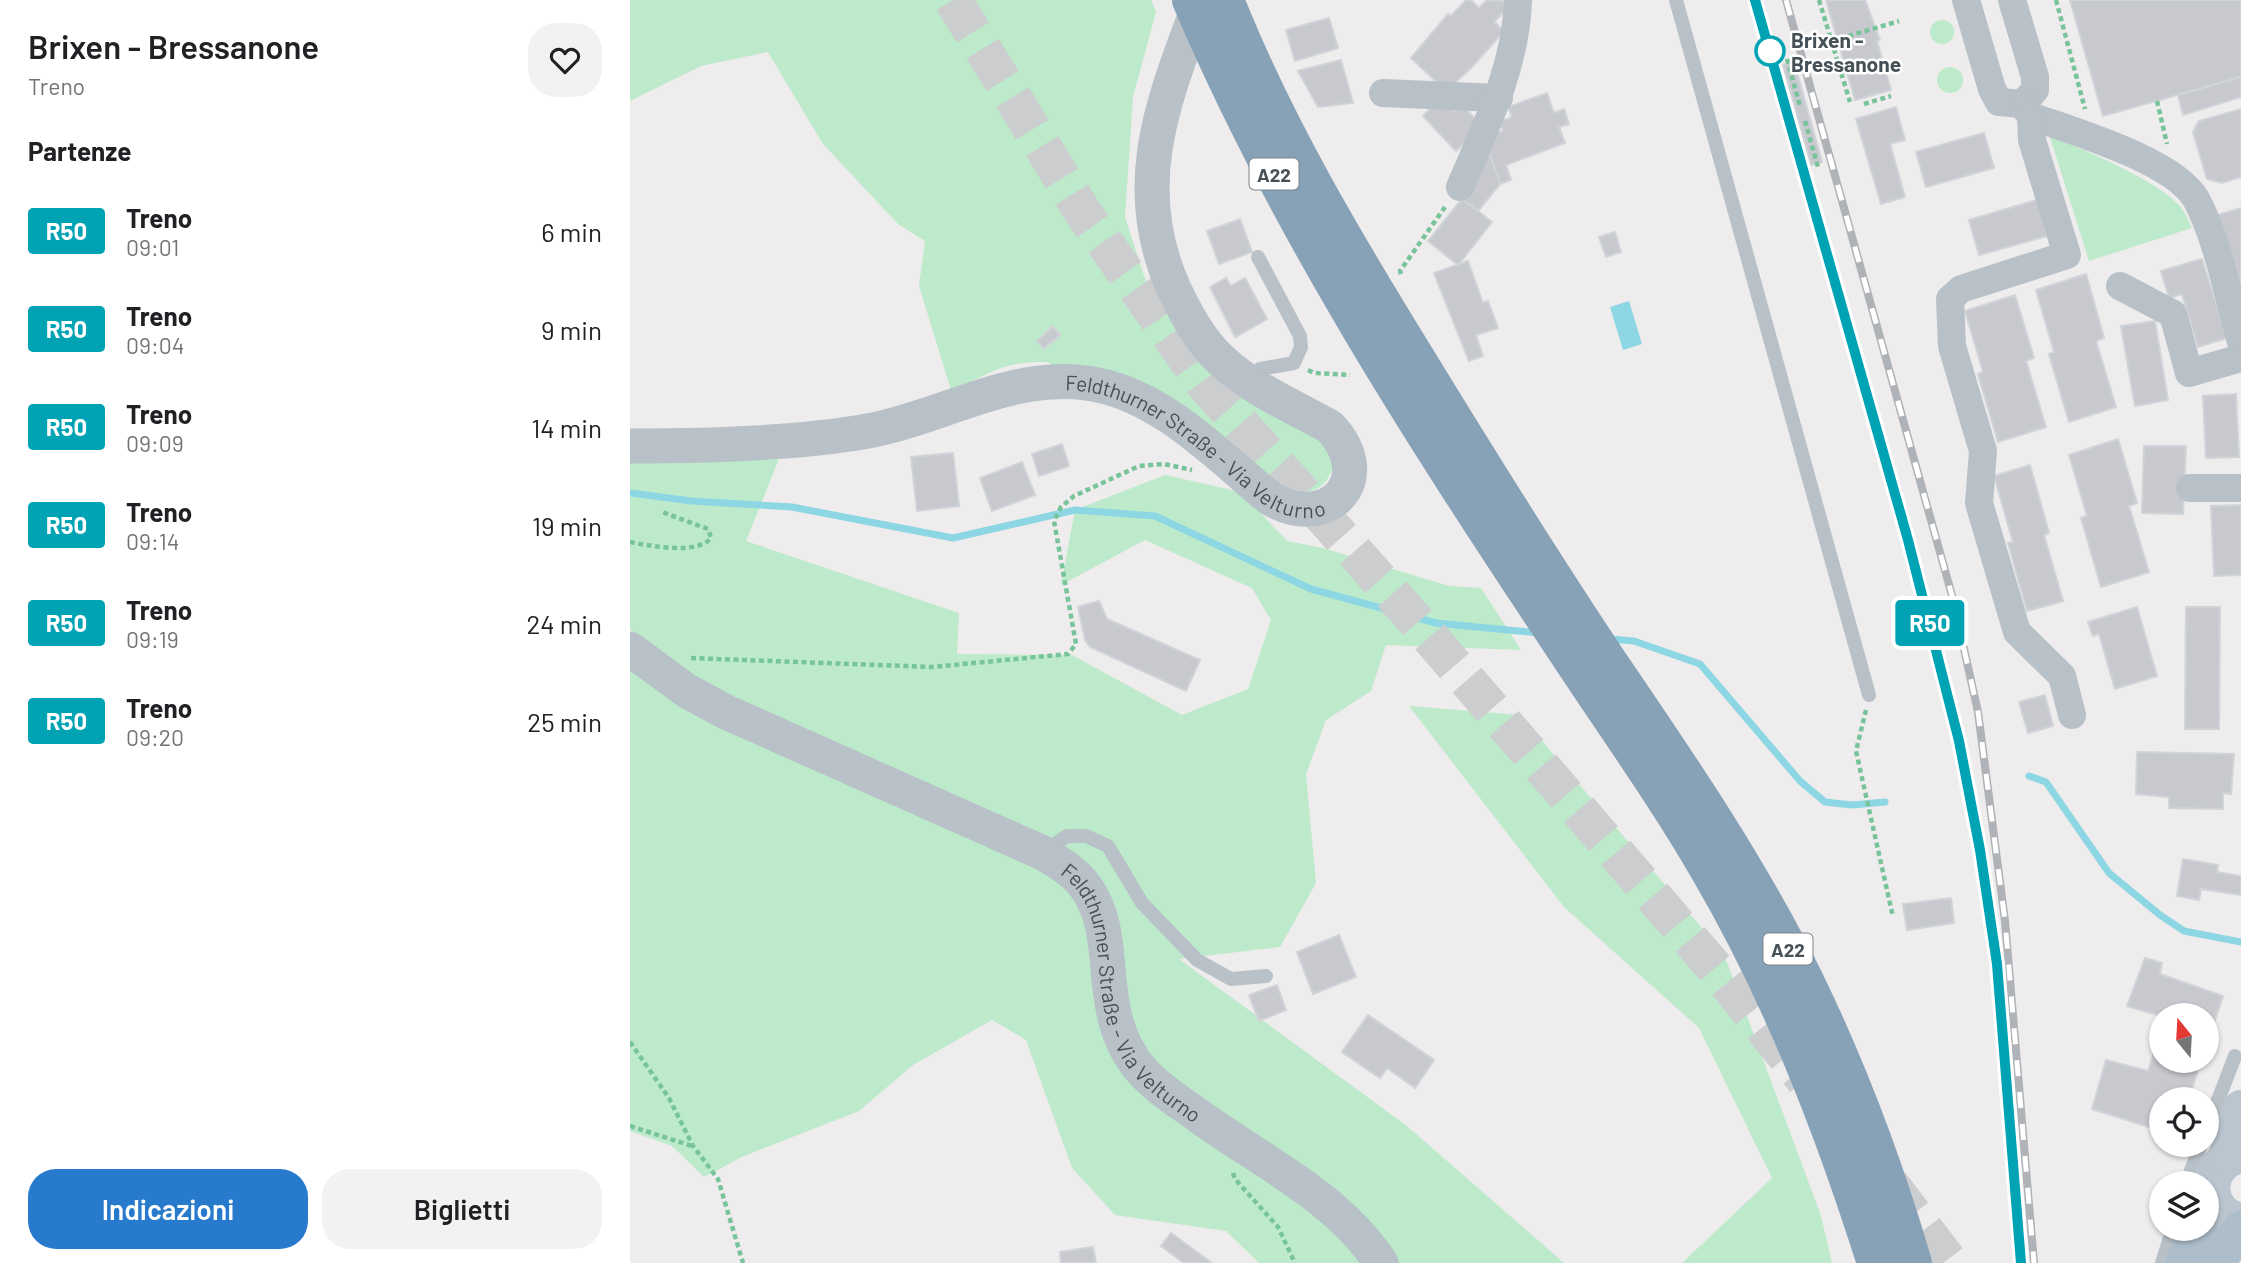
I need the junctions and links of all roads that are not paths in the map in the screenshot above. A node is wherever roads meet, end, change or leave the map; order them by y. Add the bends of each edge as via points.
1 (1191, 0) edge
2 (1201, 0) edge
3 (1225, 0) edge
4 (1518, 0) edge
5 (1676, 0) edge
6 (1966, 0) edge
7 (2012, 0) edge
8 (1383, 93) dead end
9 (1499, 98) junction
10 (2026, 111) junction
11 (1460, 187) road end
12 (1258, 257) dead end
13 (2120, 286) dead end
14 (2241, 342) edge
15 (2241, 358) edge
16 (1248, 381) junction
17 (630, 446) edge
18 (2189, 488) dead end
19 (2241, 488) edge
20 (1536, 577) junction
21 (638, 656) edge
22 (1592, 663) junction
23 (1870, 695) road end
24 (2072, 715) dead end
25 (1043, 853) junction
26 (1266, 976) dead end
27 (2235, 1056) dead end
28 (2241, 1109) edge
29 (2209, 1171) edge
30 (2210, 1171) edge
31 (2219, 1204) edge
32 (2241, 1222) edge
33 (2241, 1230) edge
34 (2169, 1241) edge
35 (2191, 1241) edge
36 (1381, 1263) edge
37 (1875, 1263) edge
38 (1913, 1263) edge
39 (2162, 1263) edge
40 (2185, 1263) edge
41 (2214, 1263) edge

1 - 20 highway, A22 via 1221,71 1297,218 1369,341
2 - 16 street, Feldthurner Straße - Via Velturno via 1162,110 1153,155 1152,208 1165,268 1182,305 1200,336
3 - 20 highway, A22 via 1322,203 1391,286
4 - 9 street via 1517,34
5 - 23 lane
6 - 10 street via 1999,102
7 - 10 street via 2035,77
8 - 9 street
9 - 11 street
10 - 14 street via 2159,166 2180,180 2195,198 2206,223
10 - 24 street via 2067,255 1961,289 1950,299 1952,346 1983,450 1979,503 2017,632 2062,677
12 - 16 lane via 1294,321 1301,348 1294,363 1260,369
13 - 15 street via 2173,314 2189,373
16 - 17 street, Feldthurner Straße - Via Velturno via 1339,437 1349,461 1345,489 1328,506 1302,511 1287,508 1157,409 1109,387 1061,382 1021,384 910,421 840,435
18 - 19 street
20 - 22 highway, A22
21 - 25 street, Feldthurner Straße - Via Velturno via 726,712
22 - 37 highway, A22 via 1743,932 1812,1081
22 - 38 highway, A22 via 1726,839 1807,986 1867,1127
25 - 26 lane via 1067,836 1086,836 1108,846 1142,903 1197,960 1231,979
25 - 36 street, Feldthurner Straße - Via Velturno via 1084,884 1096,903 1104,935 1110,1005 1142,1070 1224,1134 1319,1195
27 - 29 lane
28 - 30 main road
31 - 32 main road via 2223,1215
33 - 41 main road
34 - 39 lane
35 - 40 main road

